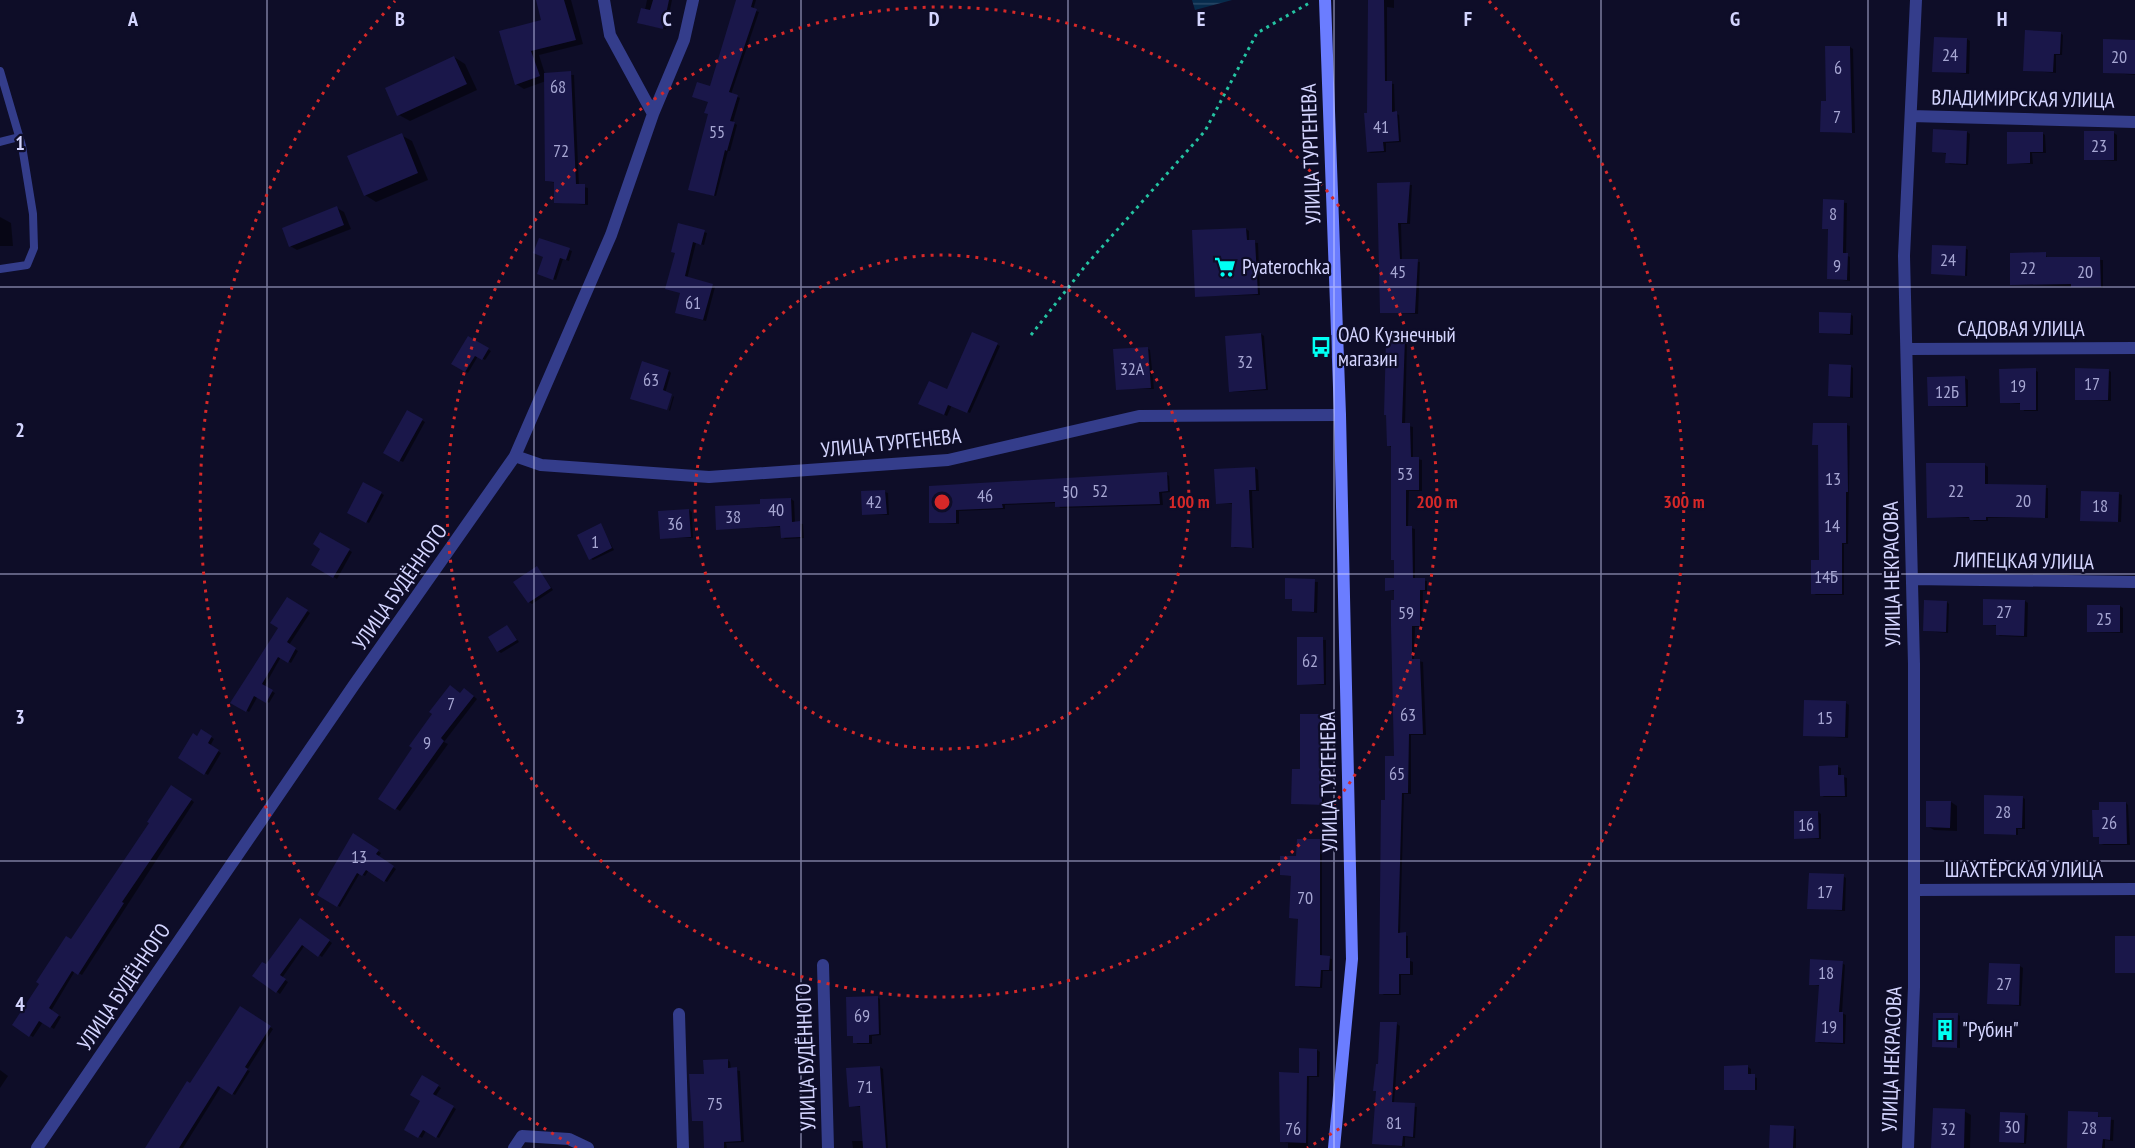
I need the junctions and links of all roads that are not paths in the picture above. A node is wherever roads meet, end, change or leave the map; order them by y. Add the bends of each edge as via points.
1 (604, 0) edge
2 (693, 0) edge
3 (1325, 0) edge
4 (1916, 0) edge
5 (0, 71) edge
6 (653, 114) junction
7 (1911, 116) junction
8 (2135, 122) edge
9 (19, 138) junction
10 (0, 142) edge
11 (0, 269) edge
12 (2135, 348) edge
13 (1907, 349) junction
14 (1340, 415) junction
15 (515, 456) junction
16 (1912, 579) junction
17 (2135, 582) edge
18 (2135, 889) edge
19 (1914, 890) junction
20 (823, 966) dead end
21 (679, 1014) dead end
22 (37, 1148) edge
23 (514, 1148) edge
24 (588, 1148) edge
25 (683, 1148) edge
26 (828, 1148) edge
27 (1334, 1148) edge
28 (1908, 1148) edge

1 - 6 street via 610,35
2 - 6 street, УЛИЦА БУДЁННОГО via 684,40
3 - 14 street, УЛИЦА ТУРГЕНЕВА
4 - 7 street, УЛИЦА НЕКРАСОВА
5 - 9 lane
6 - 15 street, УЛИЦА БУДЁННОГО via 611,235
7 - 8 street, ВЛАДИМИРСКАЯ УЛИЦА
7 - 13 street, УЛИЦА НЕКРАСОВА via 1905,256
9 - 10 lane
9 - 11 lane via 33,214 34,248 27,265
12 - 13 street, САДОВАЯ УЛИЦА
13 - 16 street, УЛИЦА НЕКРАСОВА
14 - 15 street, УЛИЦА ТУРГЕНЕВА via 1138,416 948,460 709,477 541,465
14 - 27 street, УЛИЦА ТУРГЕНЕВА via 1352,959
15 - 22 street, УЛИЦА БУДЁННОГО
16 - 17 street, ЛИПЕЦКАЯ УЛИЦА
16 - 19 street, УЛИЦА НЕКРАСОВА
18 - 19 street, ШАХТЁРСКАЯ УЛИЦА
19 - 28 street, УЛИЦА НЕКРАСОВА
20 - 26 street, УЛИЦА БУДЁННОГО
21 - 25 street
23 - 24 street via 522,1136 569,1139

